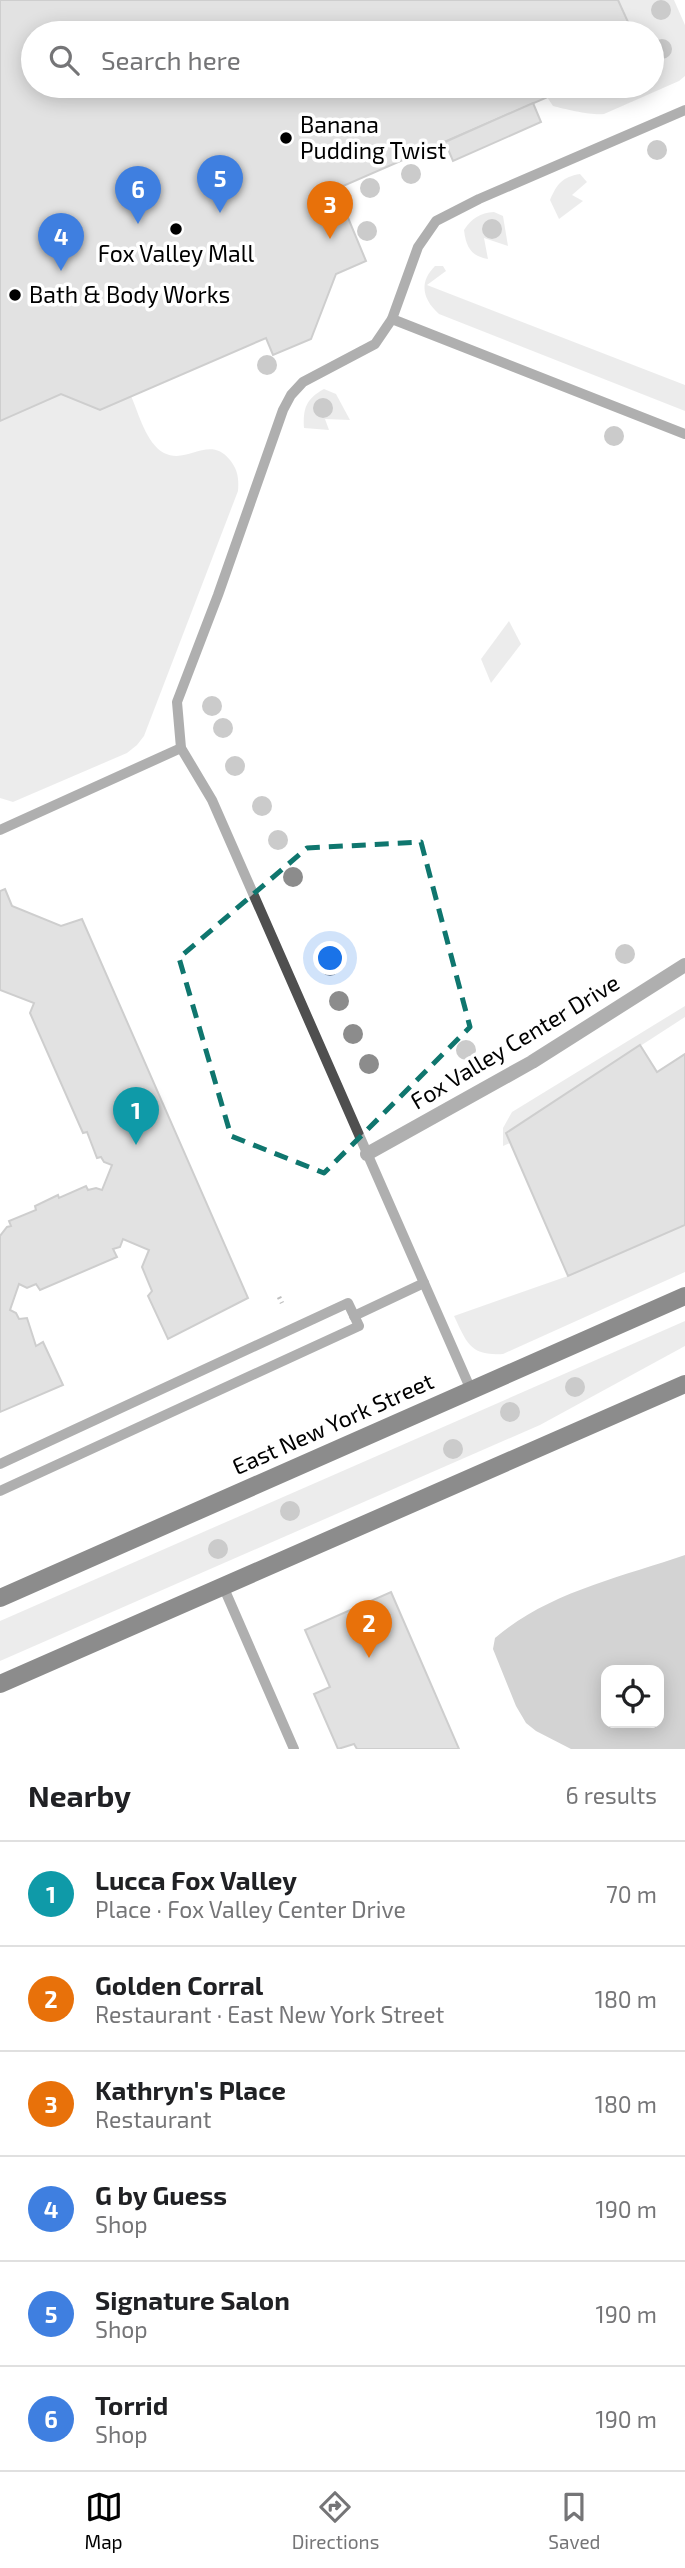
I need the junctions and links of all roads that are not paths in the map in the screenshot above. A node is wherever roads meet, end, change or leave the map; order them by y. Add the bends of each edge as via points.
1 (685, 110) edge
2 (392, 319) junction
3 (685, 435) edge
4 (181, 748) junction
5 (0, 831) edge
6 (685, 965) edge
7 (367, 1154) junction
8 (424, 1283) junction
9 (685, 1296) edge
10 (354, 1316) junction
11 (685, 1384) edge
12 (471, 1390) junction
13 (0, 1464) edge
14 (0, 1492) edge
15 (223, 1586) junction
16 (0, 1598) edge
17 (0, 1684) edge
18 (294, 1749) edge

1 - 2 lane via 436,221 418,247
2 - 3 lane
2 - 4 lane via 375,344 303,382 283,410 177,702
4 - 5 lane
4 - 7 lane via 212,800
6 - 7 street, Fox Valley Center Drive via 531,1062
7 - 8 lane
8 - 10 lane
8 - 12 lane
9 - 12 main road, East New York Street
10 - 13 lane via 348,1303
10 - 14 lane via 359,1326
11 - 15 main road
12 - 16 main road, East New York Street
15 - 17 main road
15 - 18 lane

